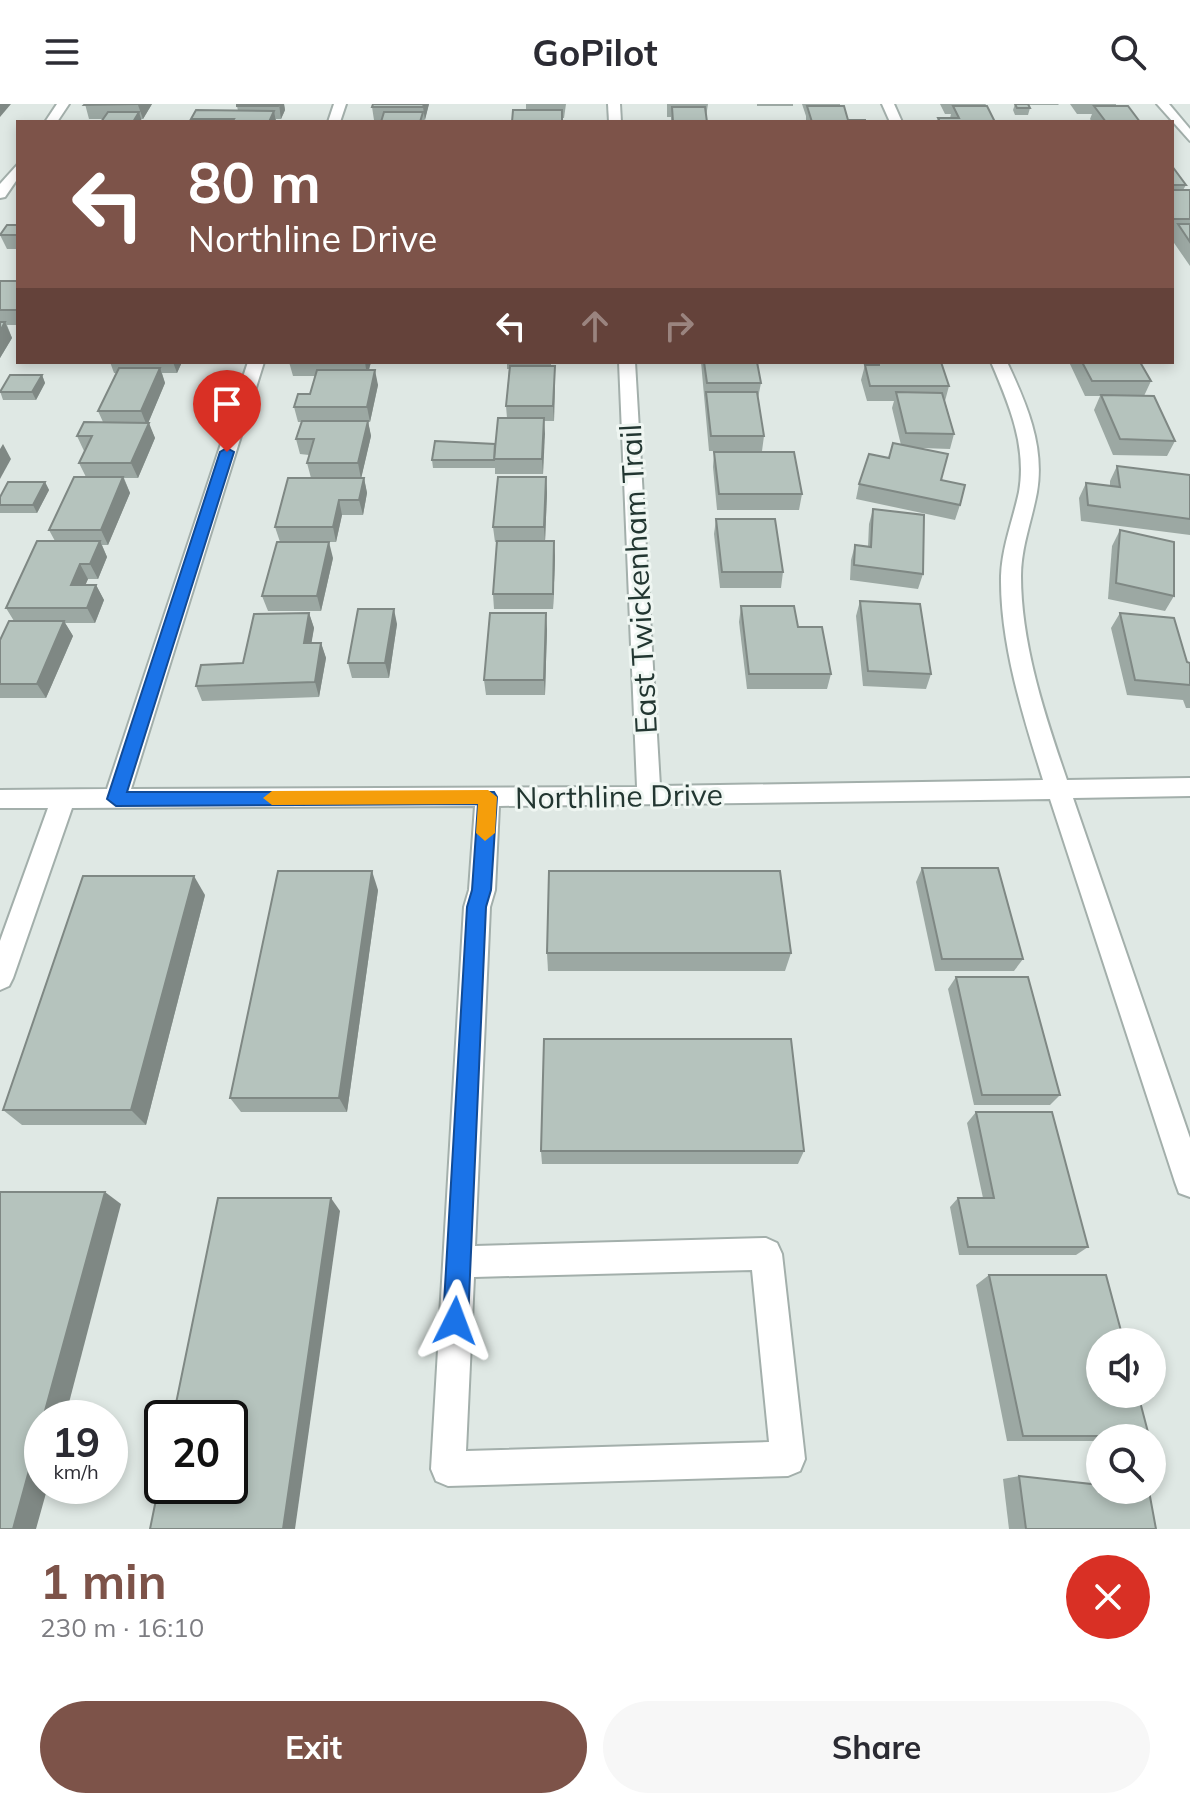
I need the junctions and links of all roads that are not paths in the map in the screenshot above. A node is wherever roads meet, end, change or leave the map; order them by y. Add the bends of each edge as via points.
1 (1163, 104) edge
2 (1190, 137) edge
3 (16, 171) edge
4 (0, 194) edge
5 (255, 364) edge
6 (627, 364) edge
7 (1000, 364) edge
8 (1190, 787) edge
9 (1059, 790) junction
10 (649, 796) junction
11 (488, 797) junction
12 (0, 799) edge
13 (63, 799) junction
14 (116, 799) junction
15 (0, 978) edge
16 (1190, 1182) edge
17 (459, 1262) junction

1 - 2 street
3 - 4 street
5 - 14 street
6 - 10 street, East Twickenham Trail
7 - 9 street via 1022,416 1030,458 1011,570 1015,634
8 - 9 street, Northline Drive
9 - 10 street, Northline Drive
9 - 16 street
10 - 11 street, Northline Drive
11 - 14 street, Northline Drive
11 - 17 street via 477,907
12 - 13 street, Northline Drive
13 - 14 street, Northline Drive
13 - 15 street
17 - 17 street via 448,1469 788,1459 766,1254

